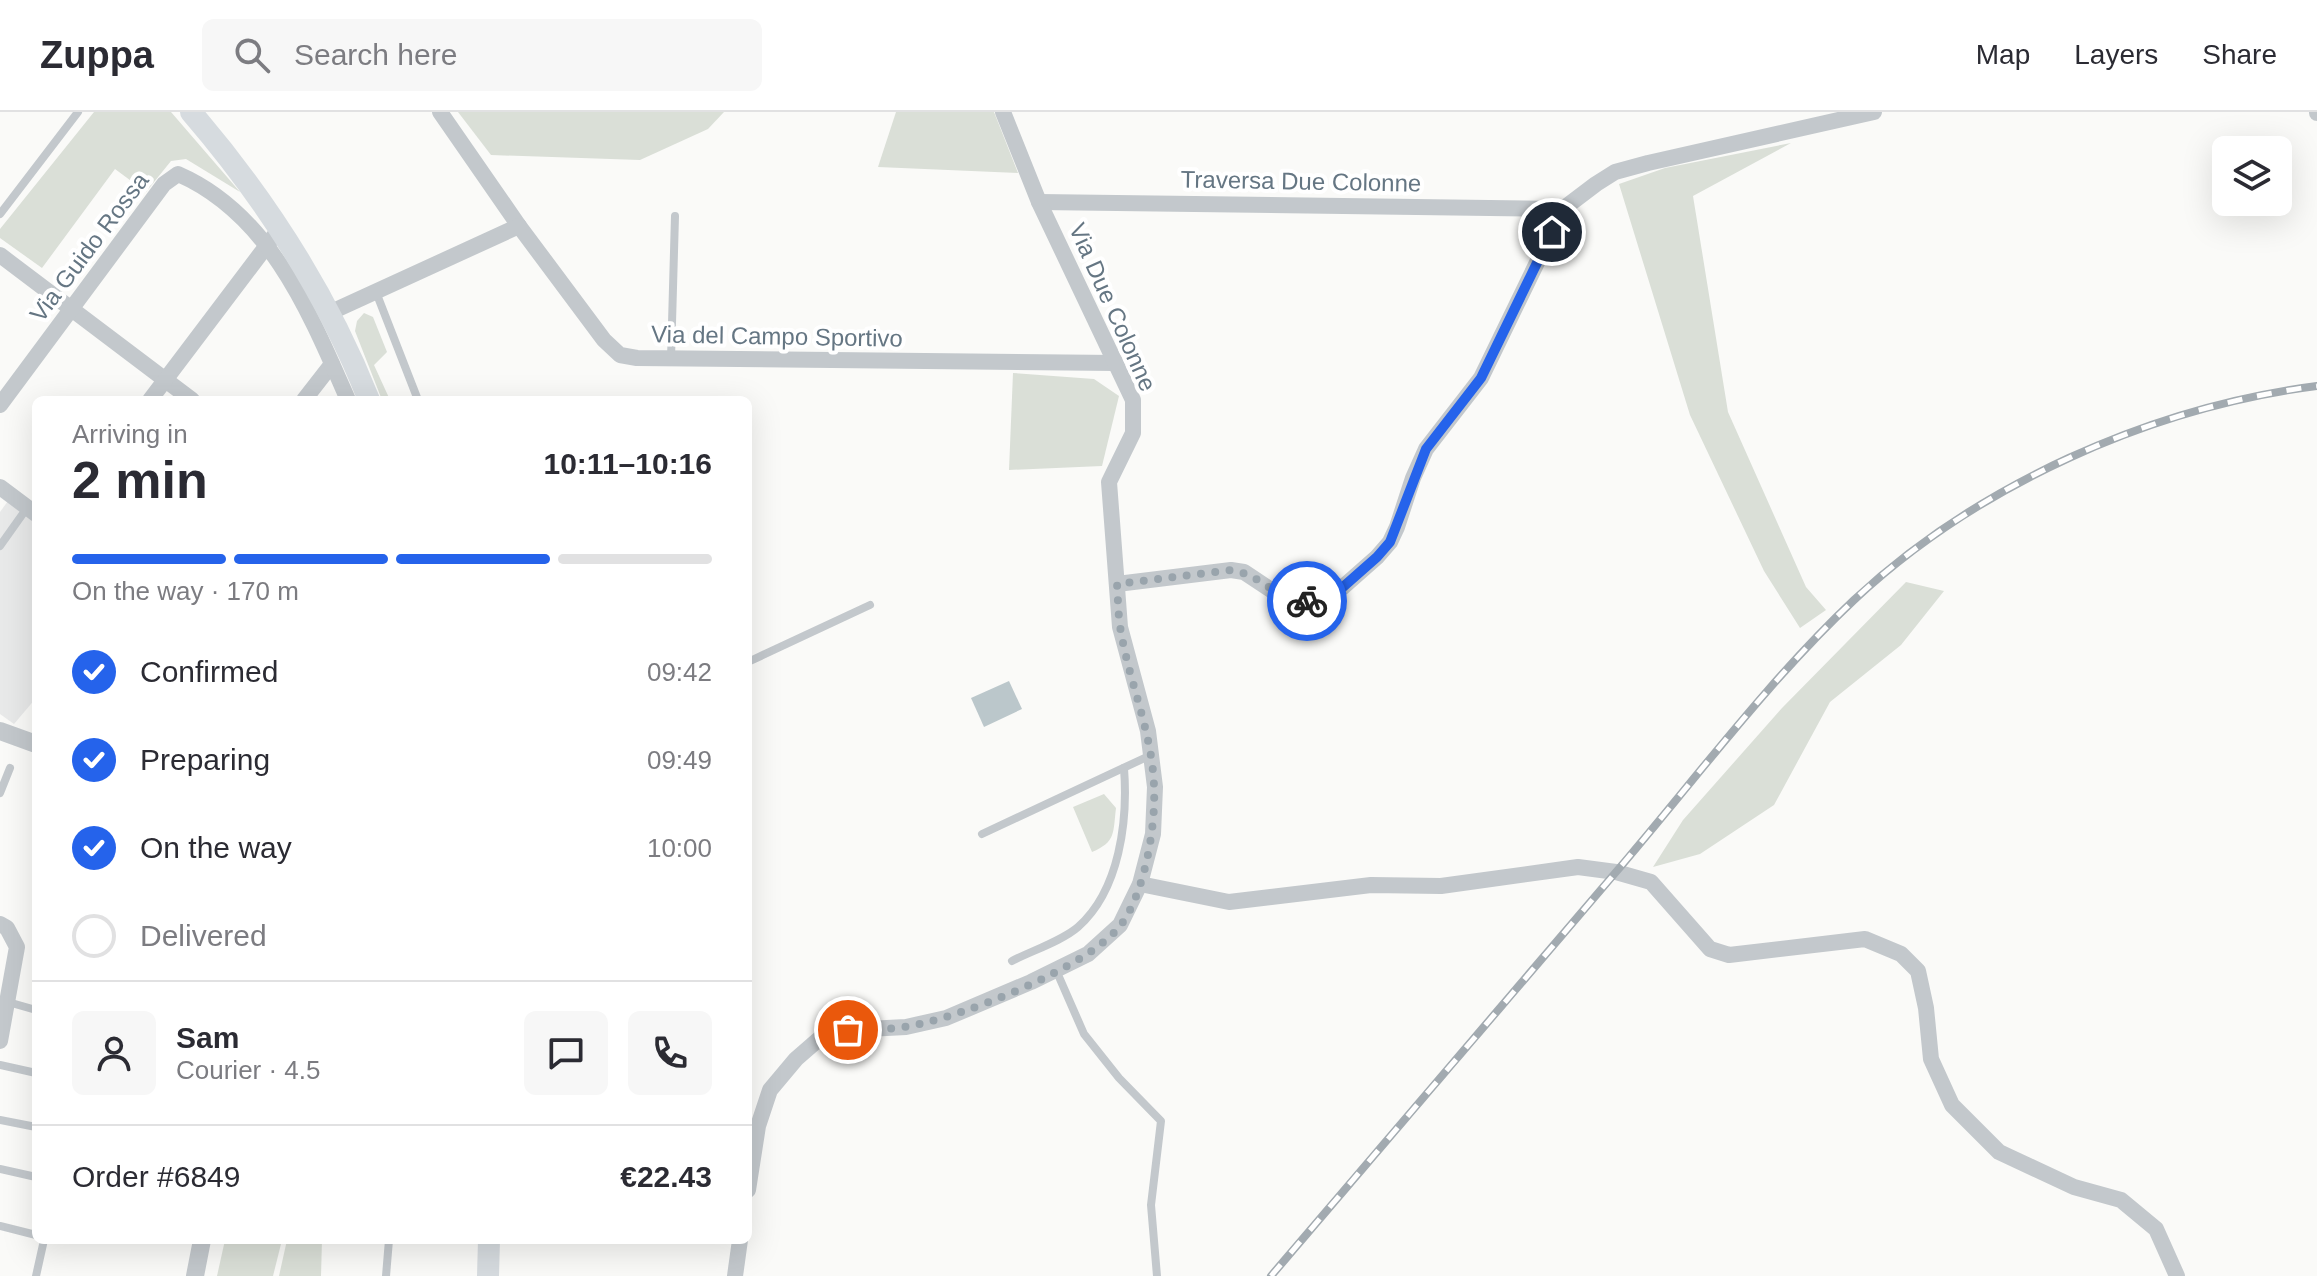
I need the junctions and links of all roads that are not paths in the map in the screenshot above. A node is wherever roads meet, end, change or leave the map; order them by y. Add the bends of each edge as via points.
1 (78, 112) edge
2 (191, 112) edge
3 (440, 112) edge
4 (1003, 112) edge
5 (1874, 112) edge
6 (1039, 202) junction
7 (1563, 209) junction
8 (0, 214) edge
9 (675, 216) dead end
10 (519, 226) junction
11 (274, 236) junction
12 (0, 255) edge
13 (375, 292) junction
14 (71, 309) junction
15 (329, 313) junction
16 (671, 359) junction
17 (1116, 363) junction
18 (332, 364) junction
19 (165, 380) junction
20 (153, 396) edge
21 (187, 396) edge
22 (307, 396) edge
23 (346, 396) edge
24 (367, 396) edge
25 (416, 396) edge
26 (0, 405) edge
27 (0, 487) edge
28 (32, 511) edge
29 (0, 546) edge
30 (1117, 584) junction
31 (870, 605) dead end
32 (752, 660) edge
33 (0, 731) edge
34 (32, 743) edge
35 (1151, 755) junction
36 (10, 768) dead end
37 (1124, 768) junction
38 (0, 793) edge
39 (982, 834) dead end
40 (1140, 884) junction
41 (0, 924) edge
42 (16, 944) junction
43 (0, 952) edge
44 (1012, 961) dead end
45 (1056, 970) junction
46 (4, 1003) edge
47 (32, 1009) edge
48 (0, 1041) edge
49 (0, 1065) edge
50 (32, 1072) edge
51 (0, 1120) edge
52 (32, 1126) edge
53 (752, 1164) edge
54 (0, 1169) edge
55 (32, 1176) edge
56 (0, 1226) edge
57 (32, 1234) edge
58 (43, 1244) edge
59 (201, 1244) edge
60 (389, 1244) edge
61 (489, 1244) edge
62 (739, 1244) edge
63 (36, 1276) edge
64 (195, 1276) edge
65 (386, 1276) edge
66 (488, 1276) edge
67 (735, 1276) edge
68 (1157, 1276) edge
69 (2177, 1276) edge

1 - 8 lane
2 - 11 main road via 227,154
3 - 10 street, Via del Campo Sportivo
4 - 6 street, Via Due Colonne
5 - 7 street via 1615,172
6 - 7 street, Traversa Due Colonne
6 - 17 street, Via Due Colonne
7 - 30 street via 1481,378 1426,449 1390,542 1343,587 1314,601 1298,601 1231,570
9 - 16 lane
10 - 13 street
10 - 16 street, Via del Campo Sportivo via 620,355
11 - 14 street, Via Guido Rossa via 250,224 203,185 178,174 164,184
11 - 15 main road via 307,268
11 - 18 street
11 - 19 street
12 - 14 street
13 - 15 street
13 - 25 lane
14 - 19 street
14 - 26 street, Via Guido Rossa
15 - 24 main road
16 - 17 street, Via del Campo Sportivo
17 - 30 street, Via Due Colonne via 1133,400 1133,433 1109,482
18 - 22 street
18 - 23 street
19 - 20 street
19 - 21 street
27 - 28 street
28 - 29 lane
30 - 35 street, Via Due Colonne via 1120,627
31 - 32 lane
33 - 34 street
35 - 37 lane
35 - 40 street, Via Due Colonne via 1153,834
36 - 38 lane
37 - 39 lane
37 - 44 lane via 1124,833 1103,898 1077,928
40 - 45 street, Via Due Colonne via 1120,925 1088,954
40 - 69 street via 1229,902 1371,885 1441,886 1578,867 1651,882 1710,949 1729,955 1865,939 1901,954 1918,971 1931,1059 1952,1105 1999,1152 2074,1187 2121,1200 2156,1229
41 - 42 street
42 - 43 street
42 - 46 street
45 - 53 street, Via Due Colonne via 946,1018 906,1027 848,1030 819,1039 770,1090
45 - 68 lane via 1084,1034 1161,1121 1151,1205
46 - 47 lane
46 - 48 street
49 - 50 lane
51 - 52 lane
54 - 55 lane
56 - 57 lane
58 - 63 lane
59 - 64 street
60 - 65 lane
61 - 66 main road
62 - 67 street

